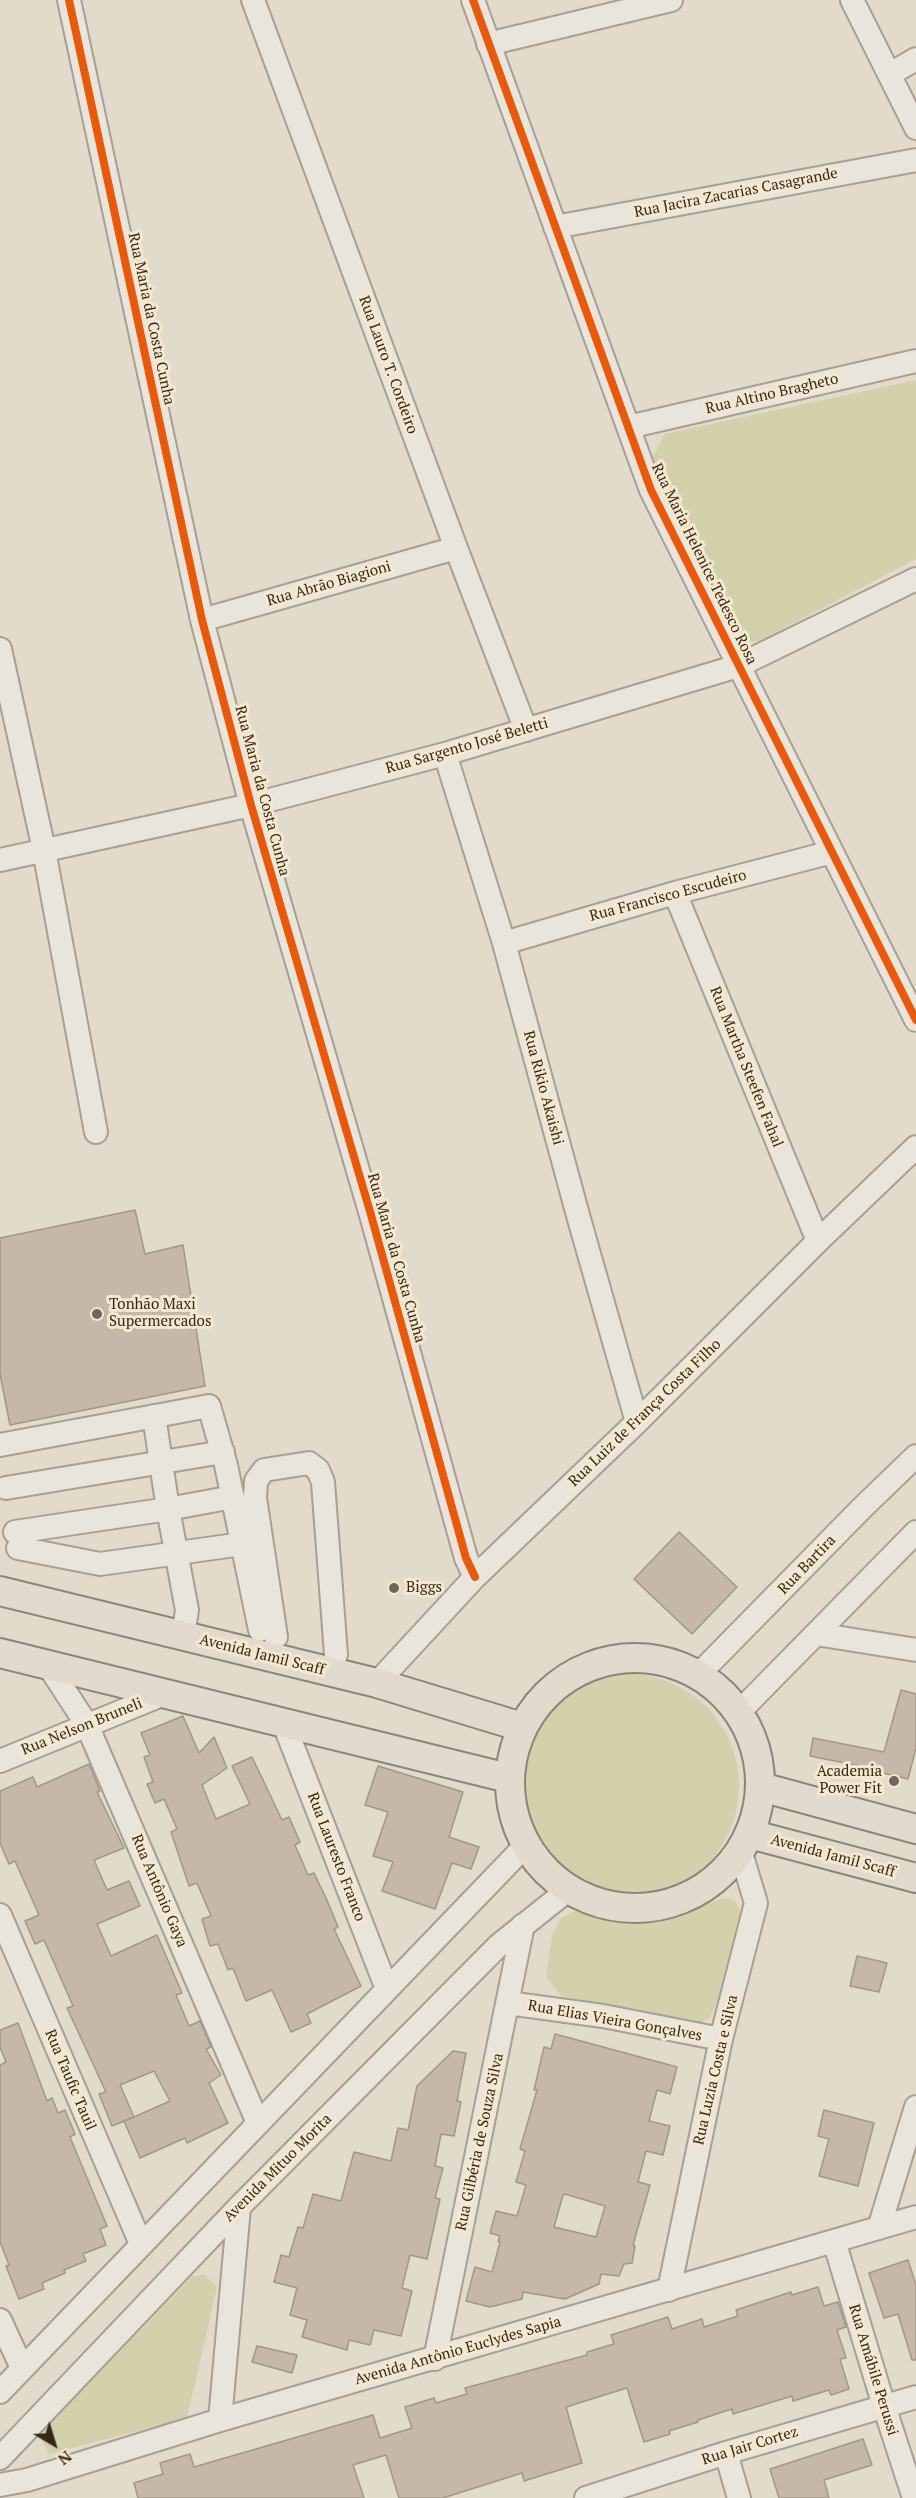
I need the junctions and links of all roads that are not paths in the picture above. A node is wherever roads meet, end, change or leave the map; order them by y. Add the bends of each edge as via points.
1 (69, 0) edge
2 (253, 0) edge
3 (472, 0) edge
4 (671, 0) edge
5 (852, 0) edge
6 (488, 44) junction
7 (916, 59) edge
8 (890, 74) junction
9 (916, 128) edge
10 (916, 160) edge
11 (555, 227) junction
12 (916, 361) edge
13 (628, 427) junction
14 (456, 548) junction
15 (916, 579) edge
16 (202, 620) junction
17 (0, 649) edge
18 (738, 666) junction
19 (526, 730) junction
20 (445, 754) junction
21 (251, 805) junction
22 (44, 850) junction
23 (832, 852) junction
24 (0, 860) edge
25 (675, 893) junction
26 (504, 943) junction
27 (916, 1020) edge
28 (96, 1132) dead end
29 (916, 1147) edge
30 (818, 1241) junction
31 (154, 1416) junction
32 (637, 1422) junction
33 (0, 1445) edge
34 (223, 1452) junction
35 (916, 1456) edge
36 (160, 1464) junction
37 (6, 1488) dead end
38 (233, 1497) junction
39 (168, 1509) junction
40 (916, 1532) edge
41 (242, 1544) junction
42 (178, 1554) junction
43 (475, 1577) junction
44 (0, 1591) edge
45 (816, 1634) junction
46 (183, 1636) junction
47 (916, 1650) edge
48 (0, 1653) edge
49 (336, 1655) dead end
50 (48, 1665) junction
51 (699, 1674) junction
52 (377, 1683) junction
53 (164, 1694) junction
54 (739, 1712) junction
55 (284, 1724) junction
56 (87, 1725) junction
57 (522, 1727) junction
58 (0, 1761) edge
59 (508, 1778) junction
60 (761, 1787) junction
61 (916, 1829) edge
62 (745, 1844) junction
63 (525, 1846) junction
64 (916, 1878) edge
65 (568, 1890) junction
66 (0, 1915) edge
67 (524, 1925) junction
68 (387, 1989) junction
69 (508, 2003) junction
70 (721, 2039) junction
71 (916, 2107) edge
72 (258, 2123) junction
73 (239, 2208) junction
74 (916, 2217) edge
75 (879, 2228) junction
76 (834, 2241) junction
77 (141, 2244) junction
78 (669, 2290) junction
79 (0, 2320) edge
80 (435, 2359) junction
81 (22, 2368) junction
82 (0, 2391) edge
83 (916, 2397) edge
84 (884, 2406) junction
85 (220, 2420) junction
86 (726, 2453) junction
87 (0, 2458) edge
88 (0, 2485) edge
89 (29, 2489) edge
90 (586, 2498) edge
91 (739, 2498) edge
92 (914, 2498) edge

1 - 16 street, Rua Maria da Costa Cunha
2 - 14 street, Rua Lauro T. Cordeiro
3 - 6 street, Rua Maria Helenice Tedesco Rosa
4 - 6 street
5 - 8 street
6 - 11 street, Rua Maria Helenice Tedesco Rosa
7 - 8 street
8 - 9 street
10 - 11 street, Rua Jacira Zacarias Casagrande
11 - 13 street, Rua Maria Helenice Tedesco Rosa
12 - 13 street, Rua Altino Bragheto
13 - 18 street, Rua Maria Helenice Tedesco Rosa via 651,490
14 - 16 street, Rua Abrão Biagioni
14 - 19 street, Rua Lauro T. Cordeiro
15 - 18 street, Rua Sargento José Beletti
16 - 21 street, Rua Maria da Costa Cunha
17 - 22 street
18 - 19 street, Rua Sargento José Beletti
18 - 23 street, Rua Maria Helenice Tedesco Rosa
19 - 20 street, Rua Sargento José Beletti
20 - 21 street, Rua Sargento José Beletti
20 - 26 street, Rua Rikio Akaishi
21 - 22 street, Rua Sargento José Beletti
21 - 43 street, Rua Maria da Costa Cunha via 466,1558
22 - 24 street, Rua Sargento José Beletti
22 - 28 street
23 - 25 street, Rua Francisco Escudeiro
23 - 27 street, Rua Maria Helenice Tedesco Rosa
25 - 26 street, Rua Francisco Escudeiro
25 - 30 street, Rua Martha Steefen Fahal
26 - 32 street, Rua Rikio Akaishi
29 - 30 street, Rua Luiz de França Costa Filho
30 - 32 street, Rua Luiz de França Costa Filho
31 - 33 street
31 - 34 street via 209,1406
31 - 36 street
32 - 43 street, Rua Luiz de França Costa Filho
34 - 36 street
34 - 38 street
35 - 51 street, Rua Bartira
36 - 37 street
36 - 39 street
38 - 39 street
38 - 41 street
39 - 42 street
39 - 42 street via 16,1540 100,1564
40 - 45 street
41 - 42 street
41 - 49 street via 268,1634 256,1481 264,1470 309,1463 318,1470 323,1482
42 - 46 street via 188,1610
43 - 52 street, Rua Luiz de França Costa Filho
44 - 46 main road, Avenida Jamil Scaff
45 - 47 street
45 - 54 street
46 - 52 main road, Avenida Jamil Scaff
48 - 50 main road
50 - 53 main road
50 - 56 street, Rua Antônio Gaya
51 - 54 main road via 722,1691
51 - 57 main road via 661,1659 640,1658 620,1658 580,1669 546,1693
52 - 57 main road, Avenida Jamil Scaff
53 - 55 main road
53 - 56 street, Rua Nelson Bruneli
54 - 60 main road via 756,1748
55 - 59 main road
55 - 68 street, Rua Lauresto Franco
56 - 58 street, Rua Nelson Bruneli
56 - 72 street, Rua Antônio Gaya
57 - 59 main road via 512,1752
59 - 63 main road via 512,1813
60 - 61 main road
60 - 62 main road
62 - 64 main road, Avenida Jamil Scaff
62 - 65 main road via 726,1870 691,1895 650,1908 608,1906
62 - 70 street, Rua Luzia Costa e Silva via 756,1903
63 - 65 main road via 544,1871
63 - 68 street
65 - 67 street, Avenida Mituo Morita
66 - 77 street, Rua Taufic Tauil
67 - 69 street, Rua Gilbéria de Souza Silva
67 - 73 street, Avenida Mituo Morita via 499,1945
68 - 72 street
69 - 70 street, Rua Elias Vieira Gonçalves via 603,2016
69 - 80 street, Rua Gilbéria de Souza Silva
70 - 78 street, Rua Luzia Costa e Silva
71 - 75 street
72 - 77 street
73 - 85 street
73 - 87 street, Avenida Mituo Morita
74 - 75 street, Avenida Antônio Euclydes Sapia
75 - 76 street, Avenida Antônio Euclydes Sapia
76 - 78 street, Avenida Antônio Euclydes Sapia
76 - 84 street, Rua Amábile Perussi
77 - 81 street
78 - 80 street, Avenida Antônio Euclydes Sapia
79 - 81 street
80 - 85 street, Avenida Antônio Euclydes Sapia
81 - 82 street
83 - 84 street, Rua Jair Cortez
84 - 86 street, Rua Jair Cortez
84 - 92 street, Rua Amábile Perussi
85 - 89 street, Avenida Antônio Euclydes Sapia
86 - 90 street, Rua Jair Cortez
86 - 91 street
88 - 89 street, Avenida Antônio Euclydes Sapia

